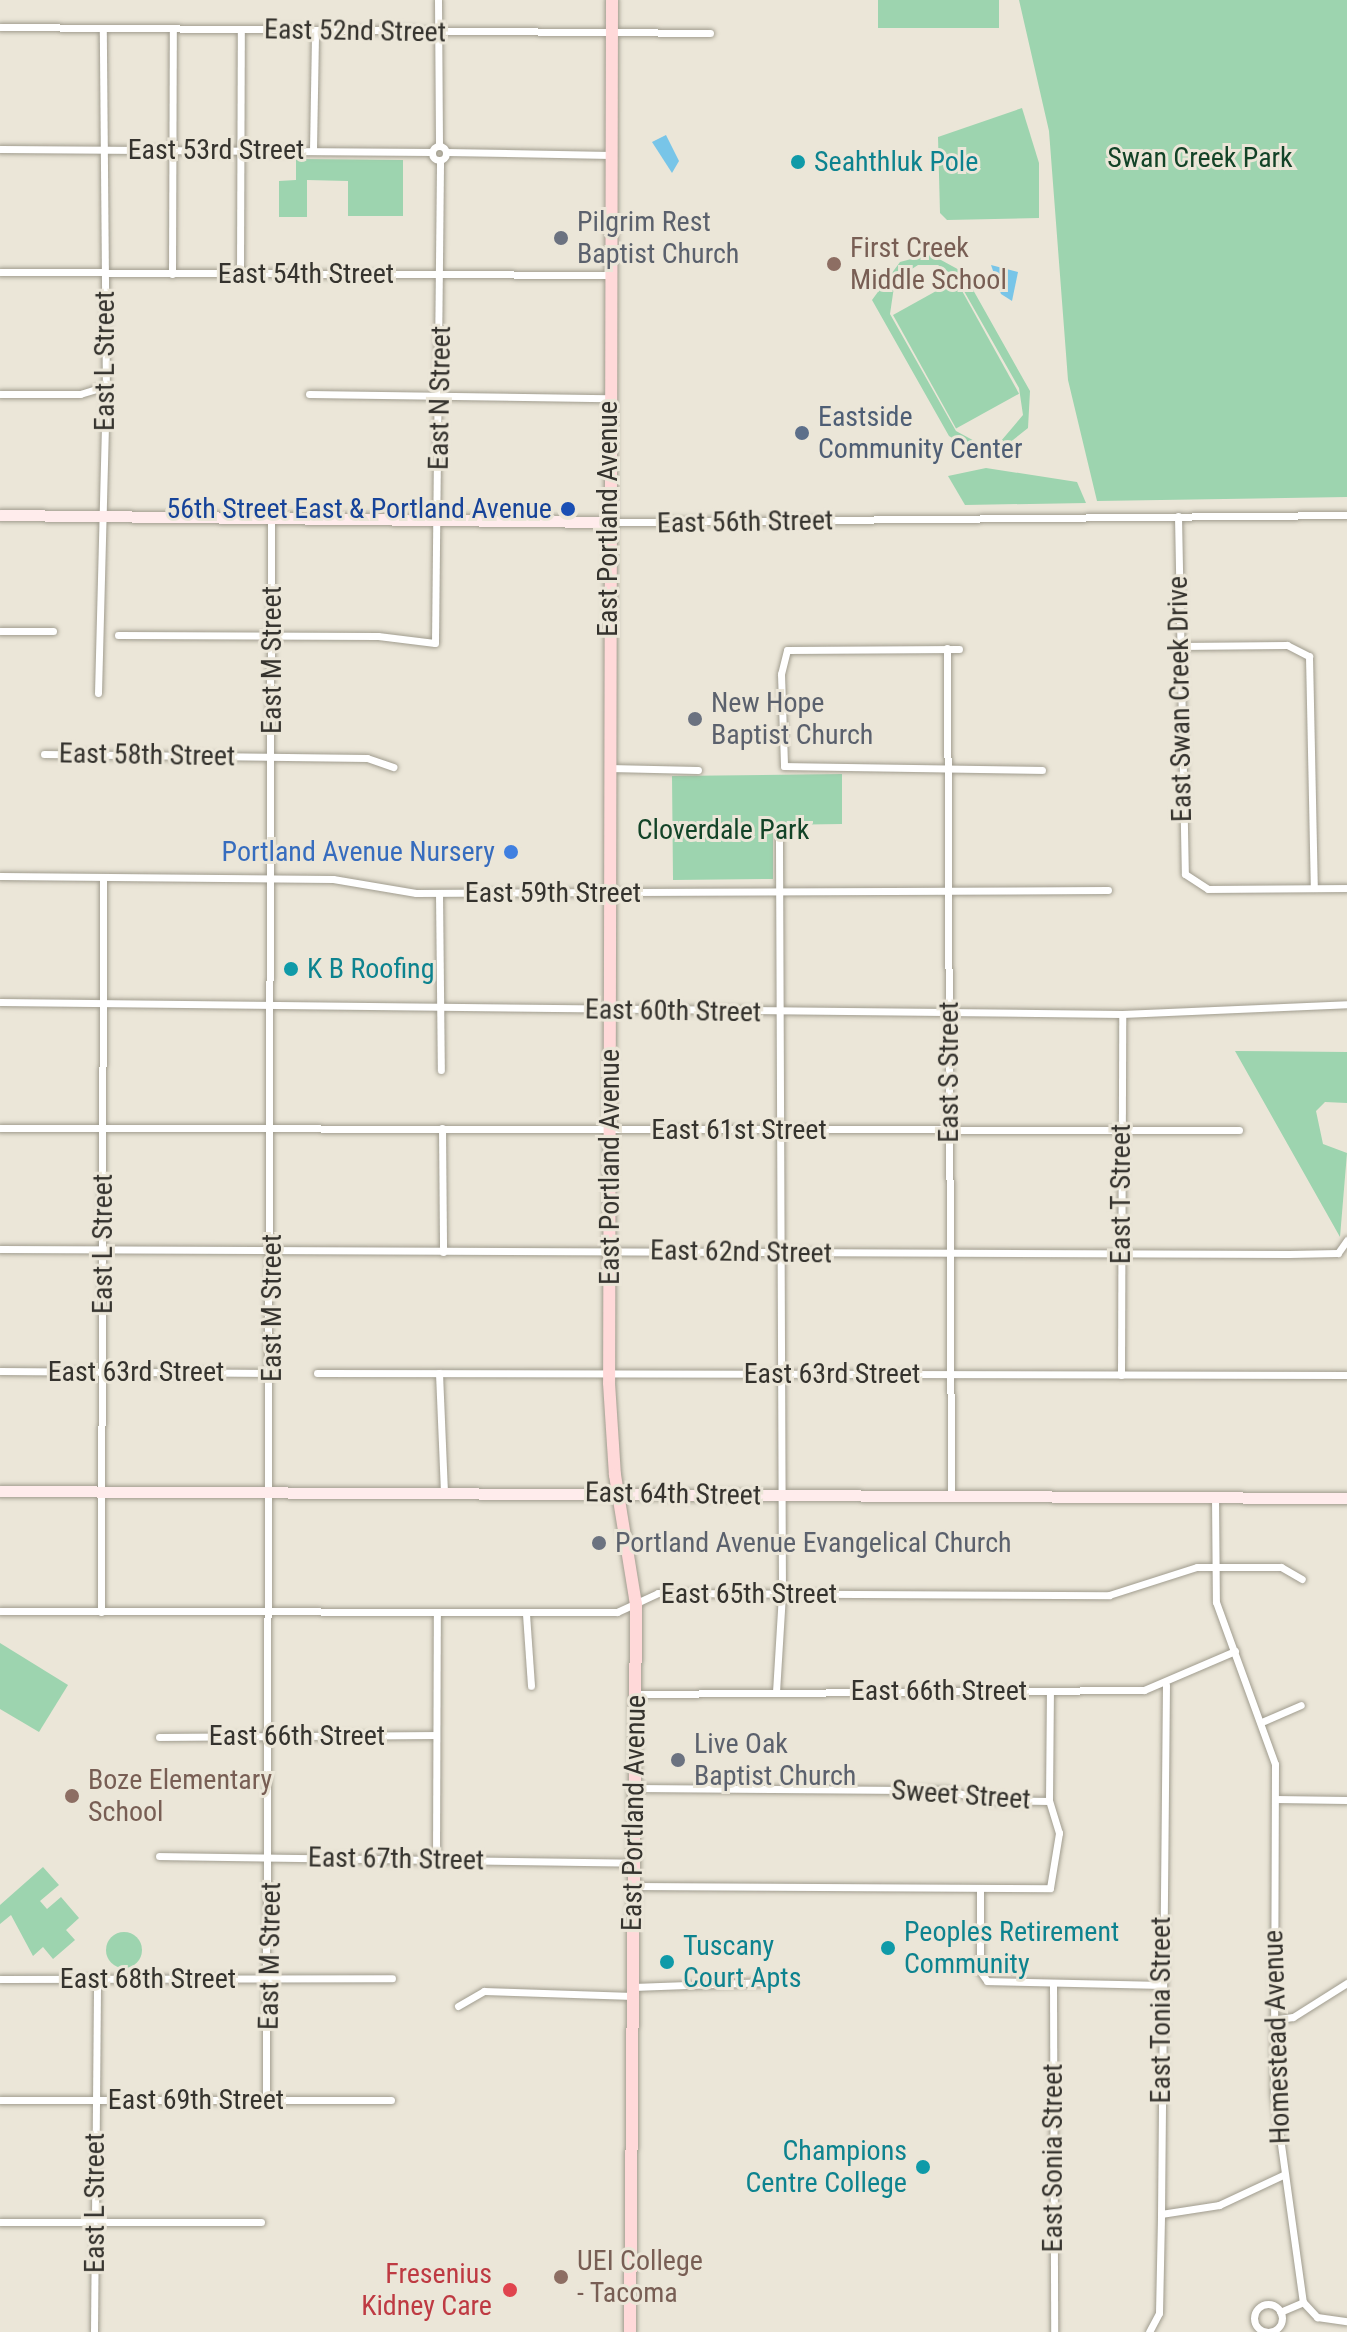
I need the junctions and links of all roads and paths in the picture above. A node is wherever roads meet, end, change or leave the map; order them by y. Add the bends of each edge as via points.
1 (438, 0) edge
2 (612, 0) edge
3 (0, 27) edge
4 (103, 28) junction
5 (173, 29) junction
6 (241, 30) junction
7 (315, 30) junction
8 (438, 32) junction
9 (612, 32) junction
10 (710, 33) dead end
11 (0, 149) edge
12 (103, 149) junction
13 (443, 149) junction
14 (238, 150) junction
15 (313, 150) junction
16 (172, 151) junction
17 (432, 152) junction
18 (611, 155) junction
19 (440, 160) junction
20 (0, 272) edge
21 (104, 273) junction
22 (172, 274) junction
23 (240, 274) junction
24 (441, 274) junction
25 (611, 275) junction
26 (106, 386) junction
27 (0, 394) edge
28 (309, 394) dead end
29 (441, 396) junction
30 (608, 398) junction
31 (0, 515) edge
32 (102, 515) junction
33 (1347, 515) edge
34 (271, 516) junction
35 (1178, 516) junction
36 (438, 519) junction
37 (608, 522) junction
38 (0, 631) edge
39 (53, 631) dead end
40 (118, 635) dead end
41 (273, 635) junction
42 (1179, 646) junction
43 (947, 648) junction
44 (959, 649) dead end
45 (98, 693) dead end
46 (44, 754) dead end
47 (273, 757) junction
48 (393, 767) dead end
49 (608, 768) junction
50 (698, 770) dead end
51 (948, 770) junction
52 (1042, 770) dead end
53 (779, 831) dead end
54 (0, 876) edge
55 (103, 877) junction
56 (273, 879) junction
57 (1314, 888) junction
58 (1347, 888) edge
59 (1108, 890) dead end
60 (608, 891) junction
61 (779, 892) junction
62 (949, 892) junction
63 (439, 893) junction
64 (0, 1002) edge
65 (103, 1003) junction
66 (271, 1004) junction
67 (1347, 1004) edge
68 (609, 1009) junction
69 (440, 1012) junction
70 (780, 1012) junction
71 (949, 1012) junction
72 (1122, 1014) junction
73 (441, 1070) dead end
74 (0, 1128) edge
75 (442, 1128) junction
76 (103, 1129) junction
77 (610, 1129) junction
78 (271, 1130) junction
79 (1239, 1130) dead end
80 (780, 1131) junction
81 (949, 1131) junction
82 (1122, 1131) junction
83 (1347, 1240) edge
84 (0, 1249) edge
85 (103, 1250) junction
86 (272, 1250) junction
87 (610, 1251) junction
88 (443, 1252) junction
89 (780, 1253) junction
90 (950, 1254) junction
91 (1121, 1254) junction
92 (0, 1371) edge
93 (104, 1372) junction
94 (610, 1372) junction
95 (272, 1373) junction
96 (317, 1373) dead end
97 (439, 1373) junction
98 (781, 1375) junction
99 (950, 1375) junction
100 (1121, 1375) junction
101 (1347, 1375) edge
102 (0, 1491) edge
103 (103, 1491) junction
104 (271, 1492) junction
105 (618, 1493) junction
106 (444, 1494) junction
107 (781, 1495) junction
108 (951, 1496) junction
109 (1215, 1497) junction
110 (1347, 1498) edge
111 (1215, 1567) junction
112 (1302, 1579) dead end
113 (782, 1593) junction
114 (636, 1604) junction
115 (0, 1611) edge
116 (101, 1612) junction
117 (271, 1612) junction
118 (526, 1614) junction
119 (437, 1615) junction
120 (1235, 1651) junction
121 (1166, 1685) junction
122 (531, 1686) dead end
123 (1050, 1691) junction
124 (776, 1692) junction
125 (636, 1694) junction
126 (1301, 1705) dead end
127 (1264, 1721) junction
128 (271, 1735) junction
129 (436, 1735) junction
130 (159, 1737) dead end
131 (633, 1788) junction
132 (1275, 1799) junction
133 (1347, 1800) edge
134 (1049, 1801) junction
135 (159, 1856) dead end
136 (271, 1857) junction
137 (436, 1860) junction
138 (633, 1863) junction
139 (633, 1886) junction
140 (980, 1888) junction
141 (97, 1978) junction
142 (392, 1978) dead end
143 (0, 1979) edge
144 (270, 1980) junction
145 (769, 1982) dead end
146 (1347, 1983) edge
147 (1053, 1984) junction
148 (1160, 1985) junction
149 (633, 1992) junction
150 (458, 2006) dead end
151 (1272, 2020) junction
152 (0, 2100) edge
153 (266, 2100) junction
154 (391, 2100) dead end
155 (96, 2101) junction
156 (1283, 2175) junction
157 (1161, 2214) junction
158 (0, 2222) edge
159 (261, 2222) dead end
160 (95, 2223) junction
161 (1303, 2302) junction
162 (1280, 2312) dead end
163 (1347, 2321) edge
164 (94, 2332) edge
165 (630, 2332) edge
166 (1054, 2332) edge
167 (1149, 2332) edge

1 - 8 street
2 - 9 main road, East Portland Avenue
3 - 4 street, East 52nd Street
4 - 5 street, East 52nd Street
4 - 12 street, East L Street
5 - 6 street, East 52nd Street
5 - 16 street
6 - 7 street, East 52nd Street
6 - 14 street
7 - 8 street, East 52nd Street
7 - 15 street
8 - 9 street, East 52nd Street
8 - 13 street
9 - 10 street, East 52nd Street
9 - 18 main road, East Portland Avenue
11 - 12 street, East 53rd Street
12 - 16 street, East 53rd Street
12 - 21 street, East L Street
13 - 17 street
13 - 18 street
13 - 19 street
14 - 15 street, East 53rd Street
14 - 16 street, East 53rd Street
14 - 23 street
15 - 17 street, East 53rd Street
16 - 22 street
17 - 19 street
18 - 25 main road, East Portland Avenue
19 - 24 street, East N Street
20 - 21 street, East 54th Street
21 - 22 street, East 54th Street
21 - 26 street, East L Street
22 - 23 street, East 54th Street
23 - 24 street, East 54th Street
24 - 25 street, East 54th Street
24 - 29 street, East N Street
25 - 30 main road, East Portland Avenue
26 - 27 street via 80,394
26 - 32 street, East L Street
28 - 29 street
29 - 30 street
29 - 36 street, East N Street
30 - 37 main road, East Portland Avenue
31 - 32 street, East 56th Street
32 - 34 street, East 56th Street
32 - 45 street, East L Street
33 - 35 street, East 56th Street
34 - 36 street, East 56th Street
34 - 41 street, East M Street
35 - 37 street, East 56th Street
35 - 42 street, East Swan Creek Drive
36 - 37 street, East 56th Street
36 - 41 street, East N Street via 438,636 429,647 392,637
37 - 49 main road, East Portland Avenue
38 - 39 street
40 - 41 street
41 - 47 street, East M Street
42 - 57 street, East Swan Creek Drive via 1182,860 1189,881 1208,889
42 - 57 street via 1287,645 1309,656
43 - 44 street
43 - 51 street, East S Street
43 - 51 street via 785,653 784,766
46 - 47 street, East 58th Street
47 - 48 street, East 58th Street via 367,758
47 - 56 street, East M Street
49 - 50 street
49 - 60 main road, East Portland Avenue
51 - 52 street
51 - 62 street, East S Street
53 - 61 street
54 - 55 street, East 59th Street
55 - 56 street, East 59th Street
55 - 65 street, East L Street
56 - 63 street, East 59th Street via 358,880
56 - 66 street, East M Street
57 - 58 street
59 - 62 street, East 59th Street
60 - 61 street, East 59th Street
60 - 63 street, East 59th Street
60 - 68 main road, East Portland Avenue
61 - 62 street, East 59th Street
61 - 70 street
62 - 71 street, East S Street
63 - 69 street
64 - 65 street, East 60th Street
65 - 66 street, East 60th Street
65 - 76 street, East L Street
66 - 69 street, East 60th Street
66 - 78 street, East M Street
67 - 72 street, East 60th Street
68 - 69 street, East 60th Street
68 - 70 street, East 60th Street
68 - 77 main road, East Portland Avenue
69 - 73 street
70 - 71 street, East 60th Street
70 - 80 street
71 - 72 street, East 60th Street
71 - 81 street, East S Street
72 - 82 street, East T Street
74 - 76 street, East 61st Street
75 - 77 street, East 61st Street
75 - 78 street, East 61st Street
75 - 88 street
76 - 78 street, East 61st Street
76 - 85 street, East L Street
77 - 80 street, East 61st Street
77 - 87 main road, East Portland Avenue
78 - 86 street, East M Street
79 - 82 street, East 61st Street
80 - 81 street, East 61st Street
80 - 89 street
81 - 82 street, East 61st Street
81 - 90 street, East S Street
82 - 91 street, East T Street
83 - 91 street, East 62nd Street via 1338,1253
84 - 85 street, East 62nd Street
85 - 86 street, East 62nd Street
85 - 93 street, East L Street
86 - 88 street, East 62nd Street
86 - 95 street, East M Street
87 - 88 street, East 62nd Street
87 - 89 street, East 62nd Street
87 - 94 main road, East Portland Avenue
89 - 90 street, East 62nd Street
89 - 98 street
90 - 91 street, East 62nd Street
90 - 99 street, East S Street
91 - 100 street, East T Street
92 - 93 street, East 63rd Street
93 - 95 street, East 63rd Street
93 - 103 street, East L Street
94 - 97 street, East 63rd Street
94 - 98 street, East 63rd Street
94 - 105 main road, East Portland Avenue
95 - 104 street, East M Street
96 - 97 street, East 63rd Street
97 - 106 street
98 - 99 street, East 63rd Street
98 - 107 street
99 - 100 street, East 63rd Street
99 - 108 street, East S Street
100 - 101 street, East 63rd Street
102 - 103 street, East 64th Street
103 - 104 street, East 64th Street
103 - 116 street, East L Street
104 - 106 street, East 64th Street
104 - 117 street, East M Street
105 - 106 street, East 64th Street
105 - 107 street, East 64th Street
105 - 114 main road, East Portland Avenue
107 - 108 street, East 64th Street
107 - 113 street
108 - 109 street, East 64th Street
109 - 110 street, East 64th Street
109 - 111 street, Homestead Avenue
111 - 112 street, East 65th Street via 1281,1567
111 - 113 street, East 65th Street via 1191,1567 1109,1595
111 - 120 street, Homestead Avenue via 1216,1602
113 - 114 street, East 65th Street via 658,1593
113 - 124 street
114 - 118 street, East 65th Street via 617,1612
114 - 125 main road, East Portland Avenue
115 - 116 street, East 65th Street
116 - 117 street, East 65th Street
117 - 119 street, East 65th Street
117 - 128 street, East M Street
118 - 119 street, East 65th Street
118 - 122 street
119 - 129 street
120 - 121 street, East 66th Street
120 - 127 street, Homestead Avenue
121 - 123 street, East 66th Street
121 - 148 street, East Tonia Street
123 - 124 street, East 66th Street
123 - 134 street
124 - 125 street, East 66th Street
125 - 131 main road, East Portland Avenue
126 - 127 street
127 - 132 street, Homestead Avenue
128 - 129 street, East 66th Street
128 - 130 street, East 66th Street
128 - 136 street, East M Street
129 - 137 street
131 - 134 street, Sweet Street via 945,1790 987,1800
131 - 138 main road, East Portland Avenue
132 - 133 street
132 - 151 street, Homestead Avenue
134 - 140 street via 1059,1833 1050,1888
135 - 136 street, East 67th Street
136 - 137 street, East 67th Street
136 - 144 street, East M Street
137 - 138 street, East 67th Street
138 - 139 main road, East Portland Avenue
139 - 140 street
139 - 149 main road, East Portland Avenue
140 - 147 street via 983,1978
141 - 143 street, East 68th Street
141 - 144 street, East 68th Street
141 - 155 street, East L Street
142 - 144 street, East 68th Street
144 - 153 street, East M Street
145 - 149 street
146 - 151 street via 1293,2017
147 - 148 street
147 - 166 street, East Sonia Street
148 - 157 street, East Tonia Street
149 - 150 street via 484,1991
149 - 165 main road, East Portland Avenue
151 - 156 street, Homestead Avenue
152 - 155 street, East 69th Street
153 - 154 street, East 69th Street
153 - 155 street, East 69th Street
155 - 160 street, East L Street
156 - 157 street via 1219,2205
156 - 161 street, Homestead Avenue
157 - 167 street, East Tonia Street via 1159,2313
158 - 160 street
159 - 160 street
160 - 164 street, East L Street
161 - 162 street
161 - 163 street via 1317,2317

